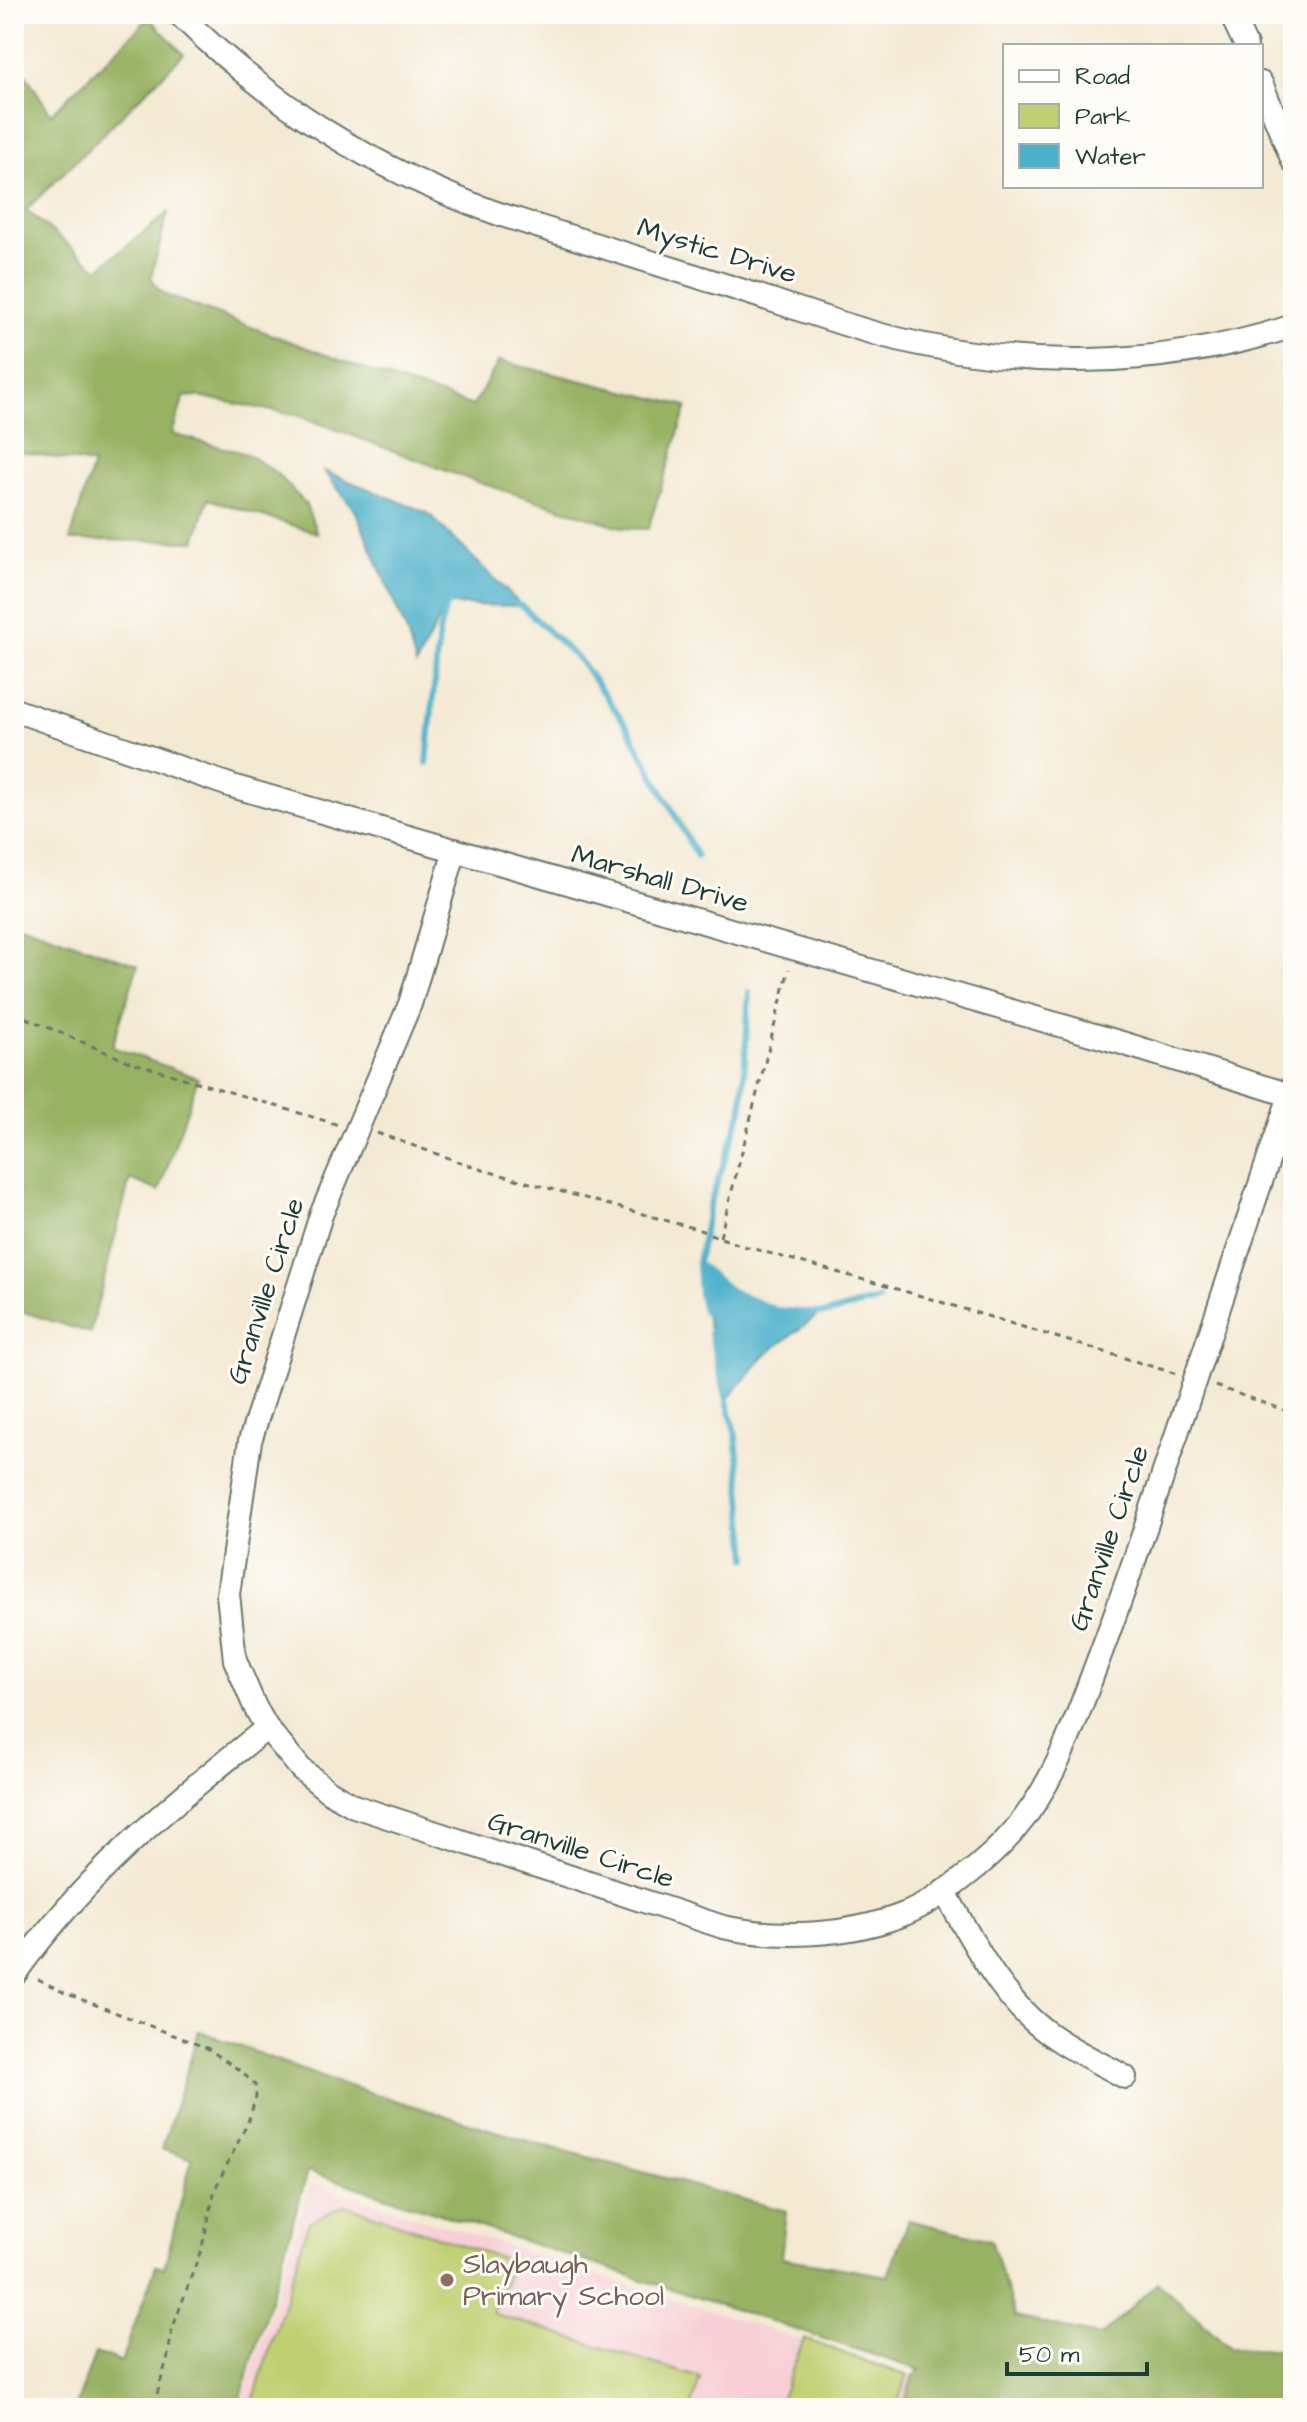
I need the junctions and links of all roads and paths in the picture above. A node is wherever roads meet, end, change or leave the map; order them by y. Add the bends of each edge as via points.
1 (179, 14) edge
2 (1231, 14) edge
3 (1245, 44) edge
4 (1263, 88) edge
5 (1293, 161) edge
6 (1293, 326) edge
7 (14, 710) edge
8 (455, 850) junction
9 (790, 966) dead end
10 (14, 1013) edge
11 (1292, 1092) edge
12 (349, 1126) junction
13 (720, 1238) junction
14 (1177, 1374) dead end
15 (1211, 1385) dead end
16 (1293, 1413) edge
17 (267, 1728) junction
18 (944, 1891) junction
19 (24, 1976) edge
20 (1125, 2077) dead end
21 (153, 2408) edge

1 - 6 street, Mystic Drive via 308,122 435,190 883,335 983,355 1100,360 1206,348
2 - 3 street
4 - 5 street
7 - 8 street, Marshall Drive via 232,786
8 - 11 street, Marshall Drive
8 - 12 street, Granville Circle via 410,1004
9 - 13 path
10 - 12 path via 127,1061
11 - 18 street, Granville Circle via 1124,1591 1069,1737 1034,1807 989,1856
12 - 13 path
12 - 17 street, Granville Circle via 250,1441 242,1488 228,1594 231,1632 235,1660
13 - 14 path
15 - 16 path
17 - 18 street, Granville Circle via 301,1769 354,1806 723,1927 789,1936 821,1932 900,1916
17 - 19 street via 127,1844 66,1908
18 - 20 street via 1030,2018
19 - 21 path via 207,2048 255,2085 253,2108 215,2189

